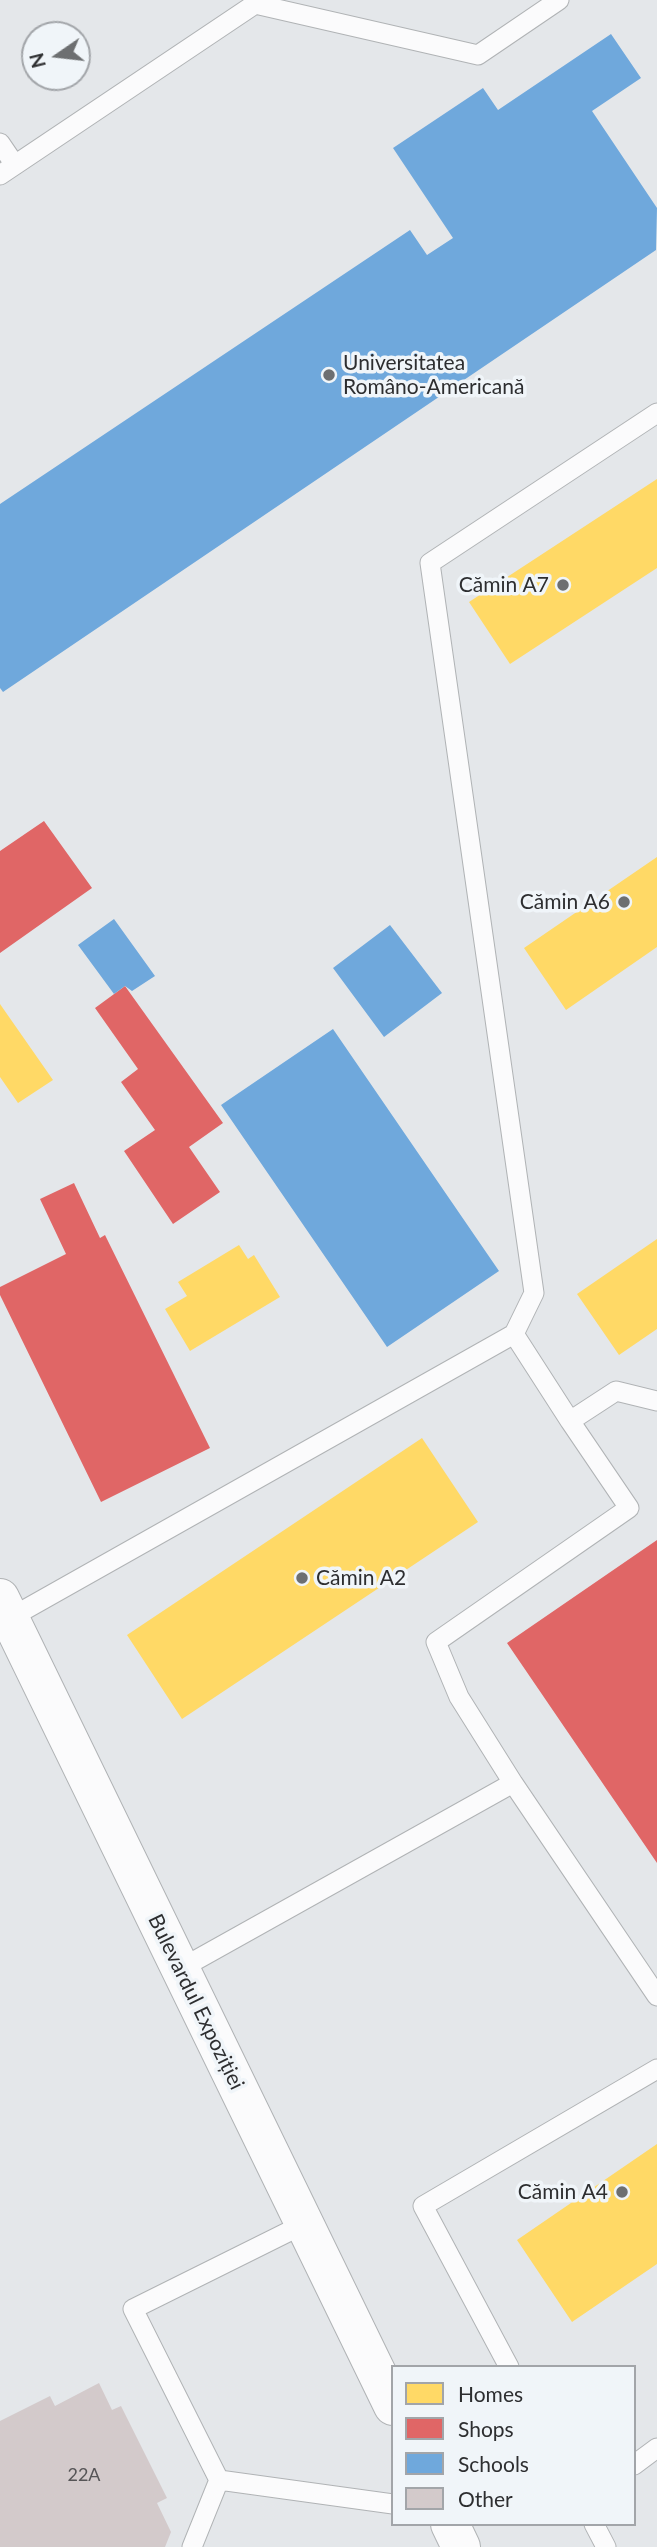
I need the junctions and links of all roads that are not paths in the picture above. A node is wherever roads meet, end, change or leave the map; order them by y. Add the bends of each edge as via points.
1 (559, 0) edge
2 (0, 144) edge
3 (7, 170) edge
4 (657, 413) edge
5 (514, 1334) junction
6 (657, 1401) edge
7 (570, 1421) junction
8 (5, 1608) edge
9 (513, 1783) junction
10 (180, 1969) junction
11 (657, 1996) edge
12 (657, 2069) edge
13 (304, 2224) junction
14 (508, 2365) edge
15 (391, 2402) edge
16 (657, 2448) edge
17 (636, 2464) edge
18 (219, 2480) junction
19 (391, 2504) edge
20 (451, 2526) edge
21 (595, 2526) edge
22 (192, 2547) edge
23 (461, 2547) edge
24 (606, 2547) edge

1 - 3 lane via 478,55 255,4
2 - 3 lane
4 - 5 lane via 430,563 534,1293
5 - 7 lane
5 - 8 lane
6 - 7 lane via 616,1391
7 - 9 lane via 629,1508 436,1642 459,1697
8 - 10 street, Bulevardul Expoziției
9 - 10 lane
9 - 11 lane
10 - 13 street, Bulevardul Expoziției
12 - 14 lane via 423,2206
13 - 15 street, Bulevardul Expoziției
13 - 18 lane via 134,2309
16 - 17 lane
18 - 19 lane
18 - 22 lane
20 - 23 street
21 - 24 lane

